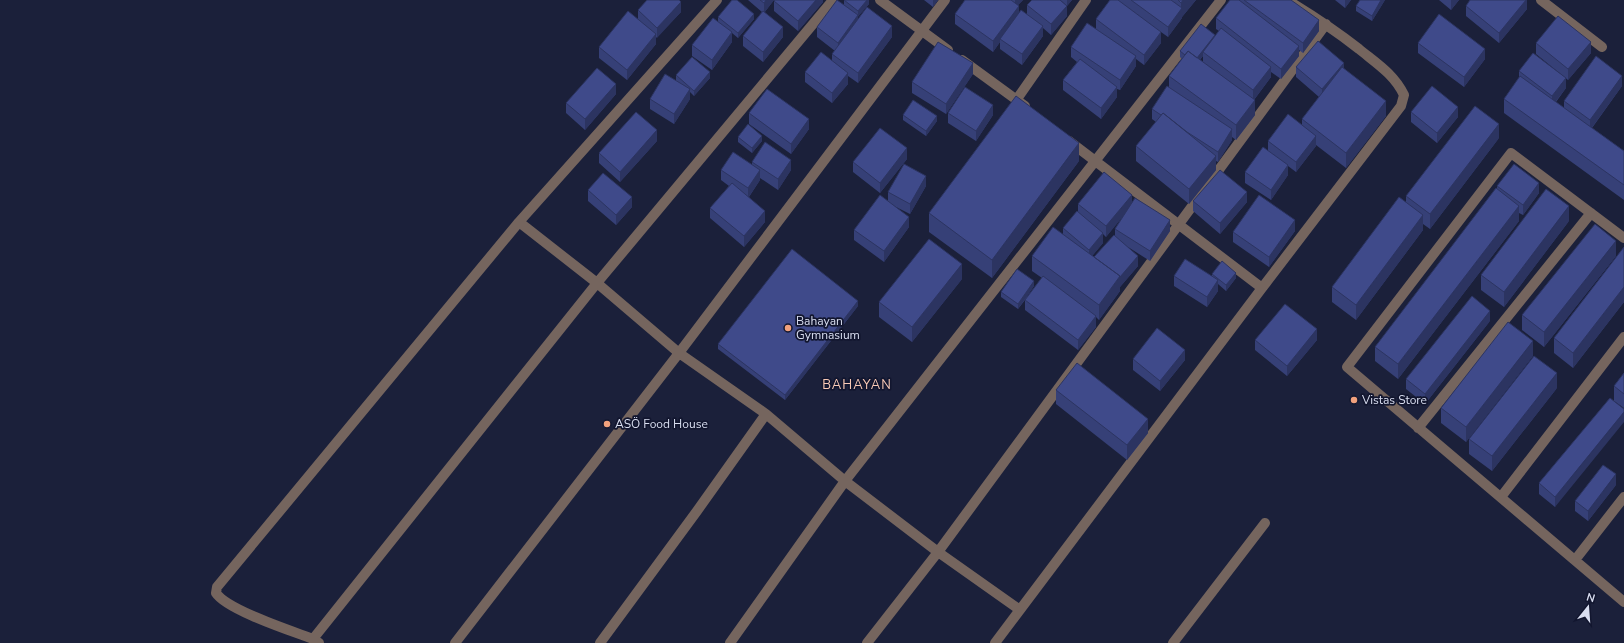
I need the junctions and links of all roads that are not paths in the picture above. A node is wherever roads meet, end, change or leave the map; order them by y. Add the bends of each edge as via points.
1 (717, 0) edge
2 (833, 0) edge
3 (880, 0) edge
4 (945, 0) edge
5 (1086, 0) edge
6 (1221, 0) edge
7 (1287, 0) edge
8 (1541, 0) edge
9 (1326, 24) junction
10 (921, 30) junction
11 (1602, 47) dead end
12 (1016, 99) junction
13 (1035, 114) edge
14 (1059, 133) edge
15 (1095, 162) junction
16 (1591, 213) junction
17 (519, 222) junction
18 (1179, 226) junction
19 (1624, 238) edge
20 (597, 283) junction
21 (1262, 288) junction
22 (1624, 337) edge
23 (679, 354) junction
24 (766, 414) junction
25 (1418, 428) junction
26 (845, 481) junction
27 (1500, 497) junction
28 (1624, 497) edge
29 (1265, 523) dead end
30 (938, 552) junction
31 (1575, 560) junction
32 (1624, 602) edge
33 (1020, 610) junction
34 (316, 641) edge
35 (455, 643) edge
36 (600, 643) edge
37 (730, 643) edge
38 (867, 643) edge
39 (995, 643) edge
40 (1173, 643) edge

1 - 17 street
2 - 20 street
3 - 10 street
4 - 10 street
5 - 12 street
6 - 15 street
7 - 9 street
8 - 11 street
9 - 18 street
9 - 21 street via 1388,72 1404,95 1401,106
10 - 12 street
10 - 23 street
12 - 13 street
14 - 15 street
15 - 18 street
15 - 26 street
16 - 19 street
16 - 25 street
16 - 25 street via 1511,153 1347,367
17 - 20 street
17 - 34 street via 217,587 216,593 220,598 251,616
18 - 21 street
18 - 30 street
20 - 23 street
20 - 34 street
21 - 33 street
22 - 27 street
23 - 24 street
23 - 35 street
24 - 26 street
24 - 36 street
25 - 27 street
26 - 30 street
26 - 37 street
27 - 31 street
28 - 31 street
29 - 40 street
30 - 33 street
30 - 38 street
31 - 32 street
33 - 39 street

